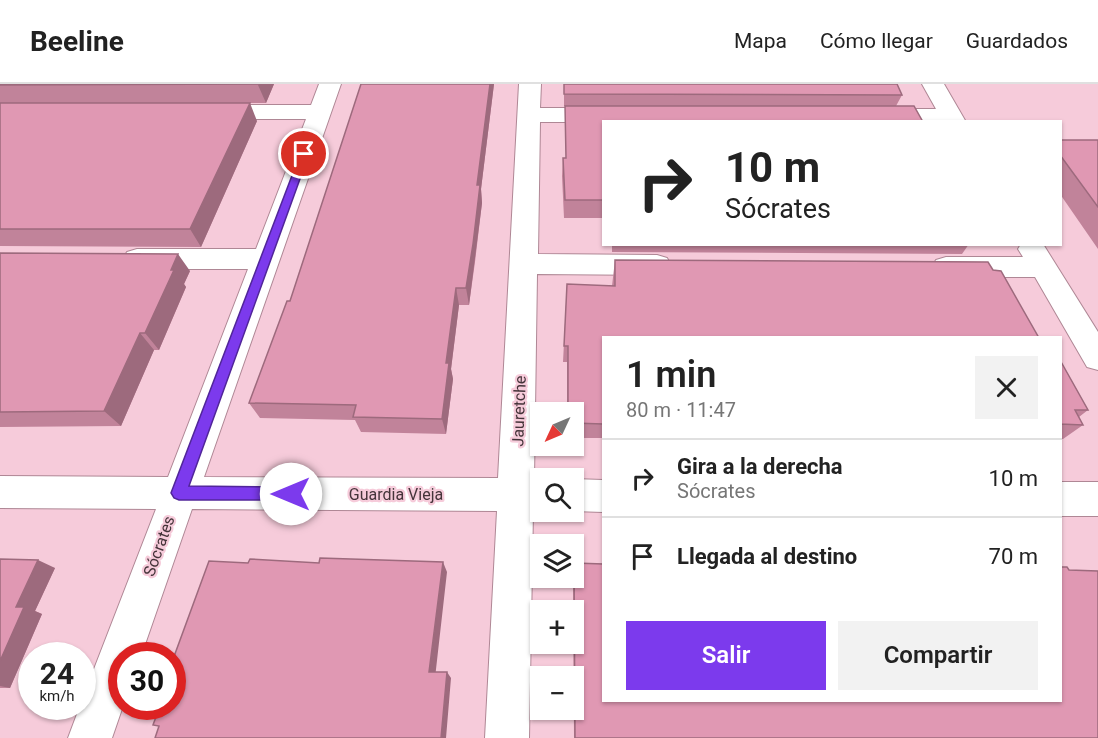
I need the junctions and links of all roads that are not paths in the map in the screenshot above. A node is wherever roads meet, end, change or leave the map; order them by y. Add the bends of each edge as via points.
1 (330, 84) edge
2 (933, 84) edge
3 (530, 99) edge
4 (190, 112) edge
5 (320, 112) junction
6 (635, 115) edge
7 (858, 116) edge
8 (954, 119) edge
9 (1036, 256) edge
10 (115, 259) edge
11 (266, 259) junction
12 (524, 264) junction
13 (677, 265) edge
14 (925, 267) edge
15 (1098, 358) edge
16 (0, 492) edge
17 (179, 493) junction
18 (528, 495) edge
19 (584, 495) edge
20 (602, 496) edge
21 (1062, 499) edge
22 (1098, 499) edge
23 (90, 738) edge
24 (507, 738) edge

1 - 5 street, Sócrates
2 - 8 street
3 - 6 street
3 - 12 street, Jauretche
4 - 5 street
5 - 11 street, Sócrates
7 - 8 street
9 - 14 street
9 - 15 street
10 - 11 street
11 - 17 street, Sócrates
12 - 13 street
12 - 18 street, Jauretche
16 - 17 street, Guardia Vieja
17 - 18 street, Guardia Vieja
17 - 23 street, Sócrates
18 - 24 street, Jauretche
19 - 20 street
21 - 22 street

